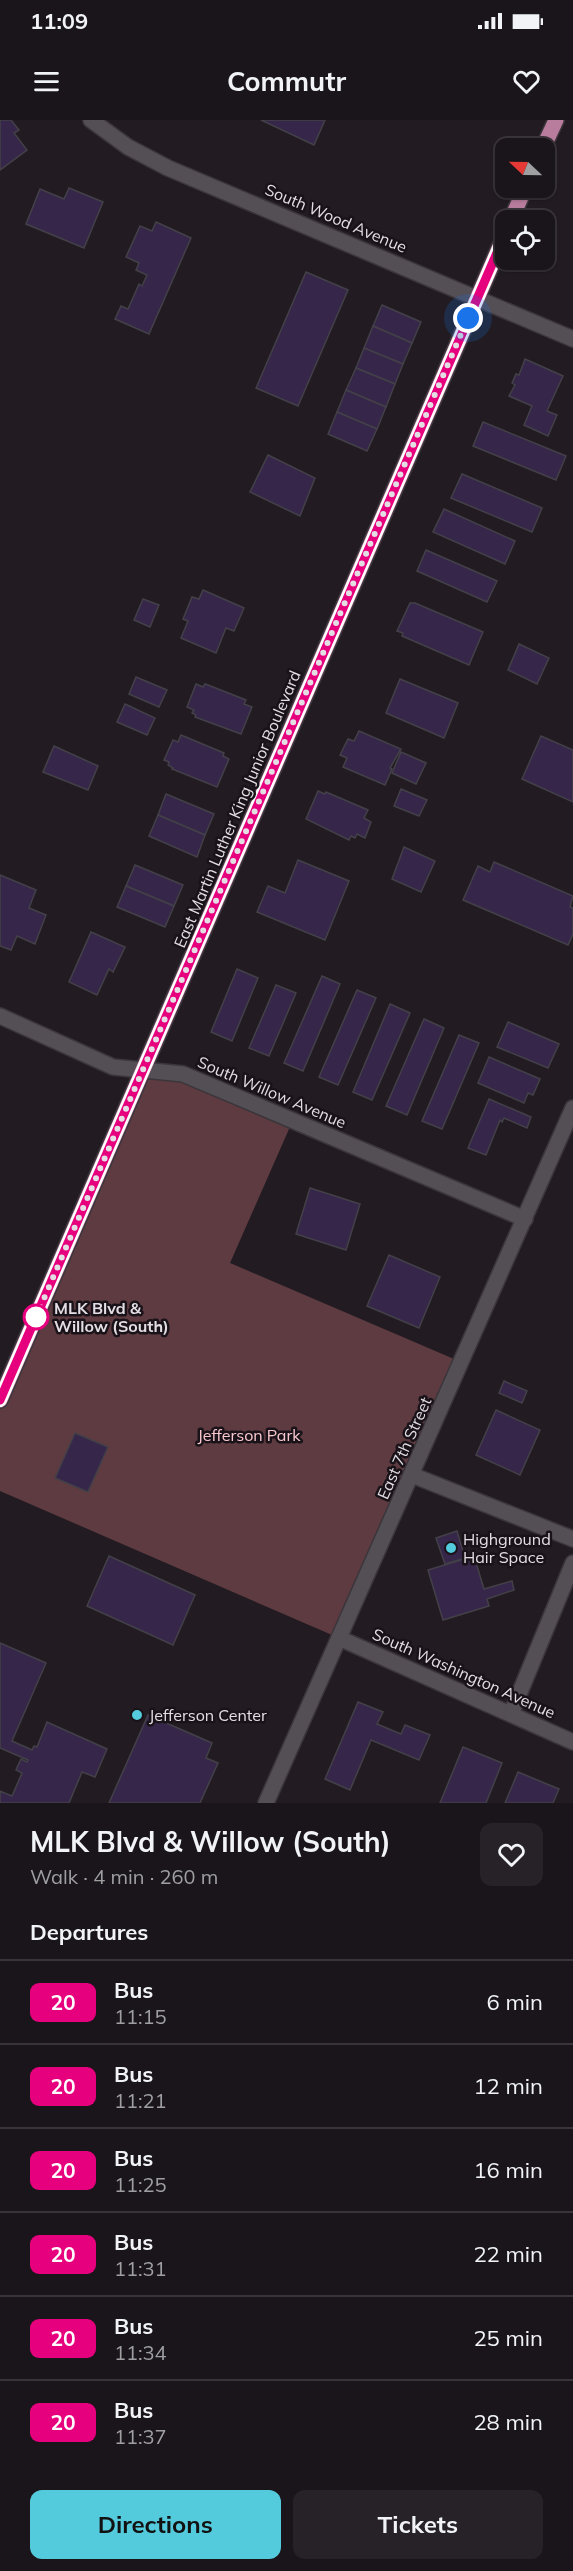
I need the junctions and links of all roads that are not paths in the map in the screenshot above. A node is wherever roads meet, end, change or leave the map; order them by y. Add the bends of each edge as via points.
1 (91, 120) edge
2 (556, 120) edge
3 (548, 138) edge
4 (495, 256) edge
5 (477, 296) junction
6 (573, 339) edge
7 (0, 1016) edge
8 (144, 1070) junction
9 (573, 1108) edge
10 (525, 1219) junction
11 (0, 1400) edge
12 (412, 1475) junction
13 (573, 1539) edge
14 (573, 1563) edge
15 (339, 1638) junction
16 (511, 1714) junction
17 (573, 1742) edge
18 (266, 1803) edge

1 - 5 street, South Wood Avenue via 128,147 168,168
2 - 3 main road
4 - 5 main road, East Martin Luther King Junior Boulevard
5 - 6 street, South Wood Avenue
5 - 8 main road, East Martin Luther King Junior Boulevard
7 - 8 street, South Willow Avenue via 113,1067
8 - 10 street, South Willow Avenue via 183,1074
8 - 11 main road, East Martin Luther King Junior Boulevard
9 - 10 street, East 7th Street
10 - 12 street, East 7th Street
12 - 13 street
12 - 15 street, East 7th Street
14 - 16 street
15 - 16 street, South Washington Avenue
15 - 18 street, East 7th Street
16 - 17 street, South Washington Avenue

